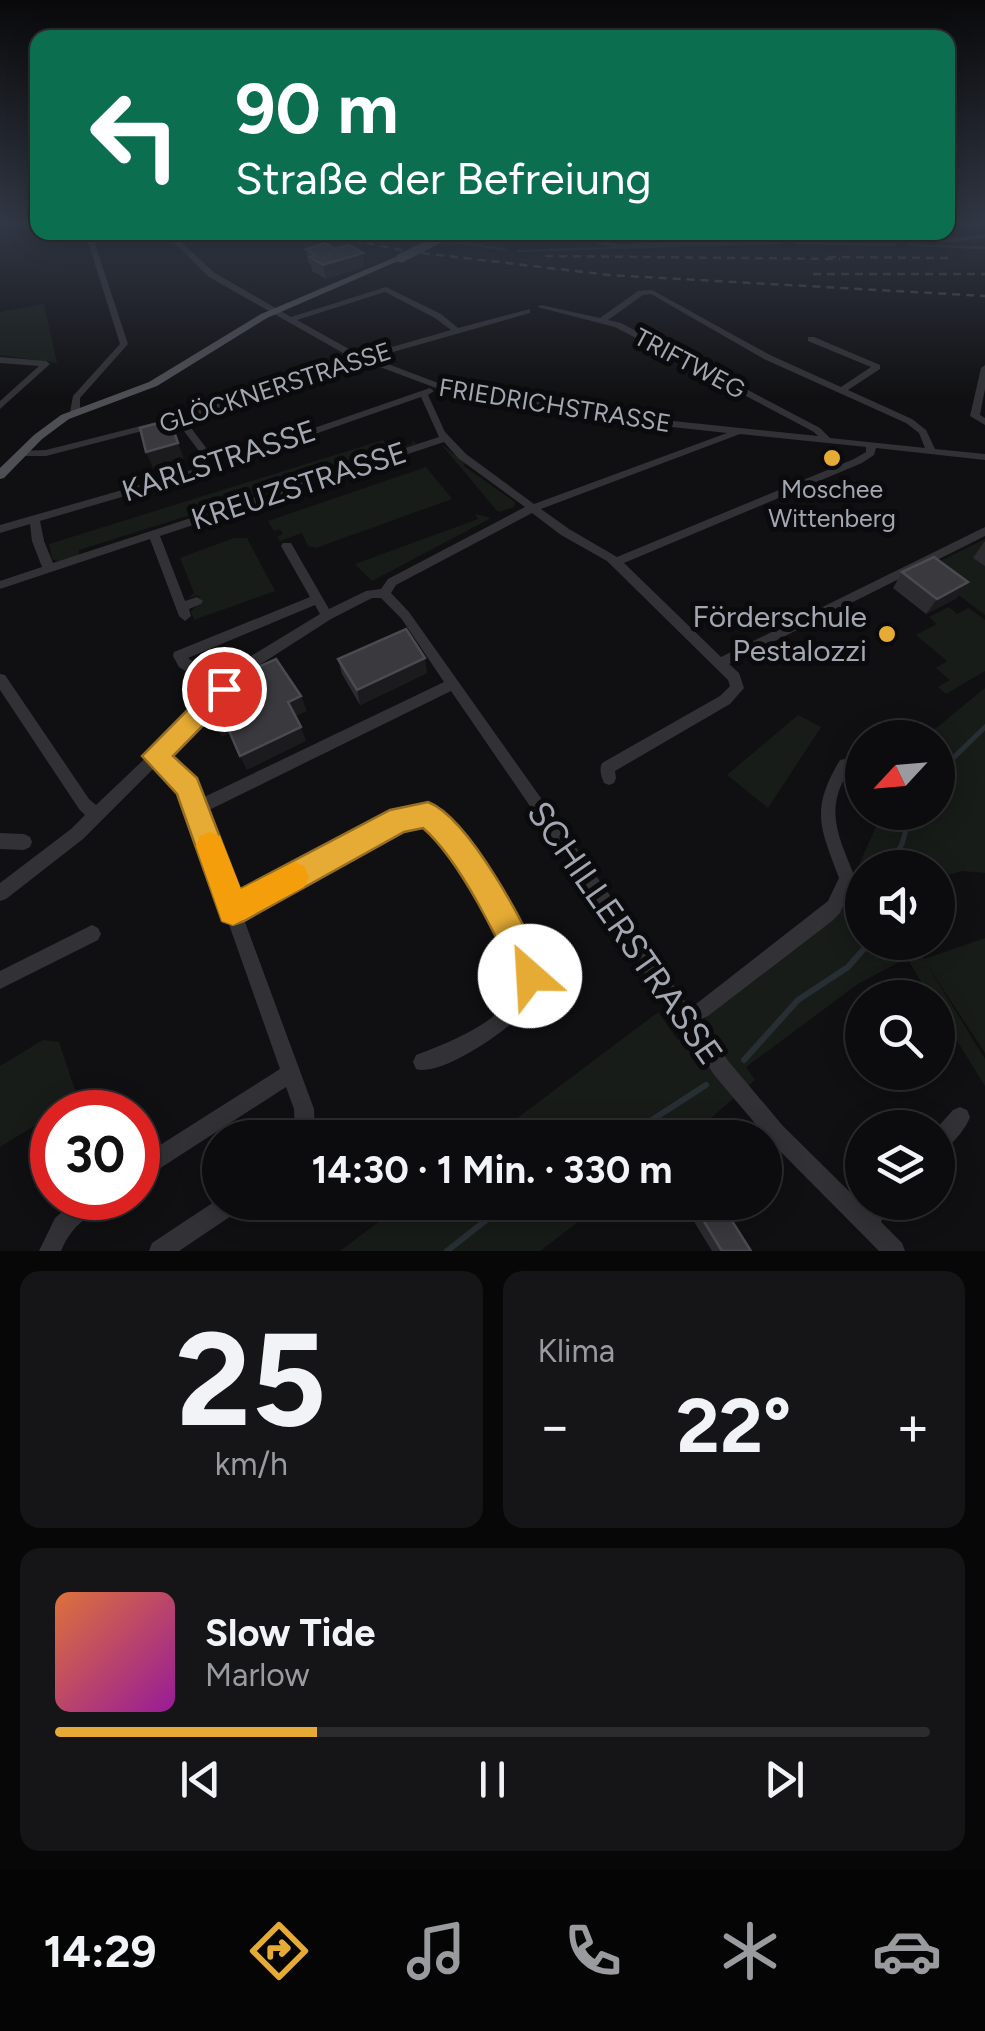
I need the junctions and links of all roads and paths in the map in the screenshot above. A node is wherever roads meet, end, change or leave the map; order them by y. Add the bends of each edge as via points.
1 (104, 281) edge
2 (226, 281) edge
3 (346, 281) edge
4 (541, 307) dead end
5 (278, 310) junction
6 (527, 311) dead end
7 (292, 319) junction
8 (603, 320) junction
9 (457, 331) junction
10 (811, 339) dead end
11 (362, 358) junction
12 (0, 360) edge
13 (985, 368) edge
14 (435, 386) junction
15 (842, 390) junction
16 (427, 398) junction
17 (0, 406) edge
18 (76, 412) junction
19 (179, 418) junction
20 (985, 422) edge
21 (737, 432) junction
22 (445, 438) junction
23 (829, 442) junction
24 (870, 446) junction
25 (202, 449) dead end
26 (931, 451) junction
27 (21, 454) junction
28 (985, 457) edge
29 (0, 475) edge
30 (532, 508) junction
31 (34, 518) junction
32 (0, 529) edge
33 (985, 531) edge
34 (154, 534) junction
35 (287, 546) dead end
36 (616, 562) junction
37 (49, 568) junction
38 (0, 585) edge
39 (384, 593) junction
40 (316, 600) junction
41 (197, 601) dead end
42 (327, 616) junction
43 (720, 663) junction
44 (0, 678) edge
45 (450, 685) junction
46 (224, 689) junction
47 (156, 756) junction
48 (845, 765) dead end
49 (610, 778) dead end
50 (196, 808) junction
51 (96, 815) junction
52 (0, 841) edge
53 (24, 842) dead end
54 (0, 893) edge
55 (233, 910) junction
56 (92, 934) dead end
57 (0, 980) edge
58 (702, 1010) dead end
59 (423, 1062) dead end
60 (292, 1072) junction
61 (960, 1118) dead end
62 (304, 1120) edge
63 (955, 1123) edge
64 (160, 1157) edge
65 (66, 1220) edge
66 (206, 1220) edge
67 (870, 1220) edge
68 (867, 1224) junction
69 (50, 1251) edge
70 (160, 1251) edge
71 (894, 1251) edge

1 - 18 street via 124,344 76,398
2 - 5 street, FRIEDRICHSTRASSE
3 - 5 main road, bridge
4 - 8 street, TRIFTWEG
5 - 7 street, FRIEDRICHSTRASSE
5 - 18 main road via 162,379
6 - 9 street, GLÖCKNERSTRASSE
7 - 9 street via 386,289
7 - 11 street, FRIEDRICHSTRASSE
8 - 15 street via 641,292 652,292 714,330
8 - 23 street, TRIFTWEG
9 - 11 street, GLÖCKNERSTRASSE
10 - 15 street via 877,366
11 - 14 street, FRIEDRICHSTRASSE
11 - 19 street, GLÖCKNERSTRASSE
12 - 17 street via 46,364
13 - 20 street via 975,416
14 - 16 street, KARLSTRASSE
14 - 21 street, FRIEDRICHSTRASSE via 521,405
15 - 26 street via 914,424
16 - 22 street, KREUZSTRASSE
16 - 31 street, KARLSTRASSE
18 - 27 main road
19 - 25 street
19 - 27 street, GLÖCKNERSTRASSE
21 - 23 street, FRIEDRICHSTRASSE
21 - 30 street
22 - 30 street, KREUZSTRASSE
22 - 34 street, KREUZSTRASSE
23 - 24 street, FRIEDRICHSTRASSE
24 - 26 street, FRIEDRICHSTRASSE
24 - 36 street via 871,453 858,461
26 - 28 street, FRIEDRICHSTRASSE
27 - 29 main road
30 - 36 street, KREUZSTRASSE
30 - 39 street via 411,570
31 - 32 street, KARLSTRASSE
31 - 37 street
33 - 43 street
34 - 37 street, KREUZSTRASSE
34 - 41 street, KREUZSTRASSE via 183,611
35 - 40 street
36 - 43 street, KREUZSTRASSE
37 - 38 street, KREUZSTRASSE
39 - 42 street
39 - 45 street, SCHILLERSTRASSE
40 - 42 street
40 - 46 street via 179,656
42 - 46 street via 284,640
43 - 49 street via 734,677 733,694 607,768
44 - 51 street
45 - 50 street
45 - 68 street, SCHILLERSTRASSE via 722,1069
46 - 47 street
47 - 50 street via 183,780
47 - 51 street
48 - 58 street via 825,803 847,878 834,907
50 - 55 street
51 - 54 street
52 - 53 street
55 - 59 street via 400,819 422,814 440,821 522,955 531,986 516,1008 446,1057
55 - 60 street
56 - 57 street
60 - 62 street
60 - 64 street
61 - 63 street
65 - 69 street
66 - 70 street
67 - 68 street
68 - 71 street, SCHILLERSTRASSE

